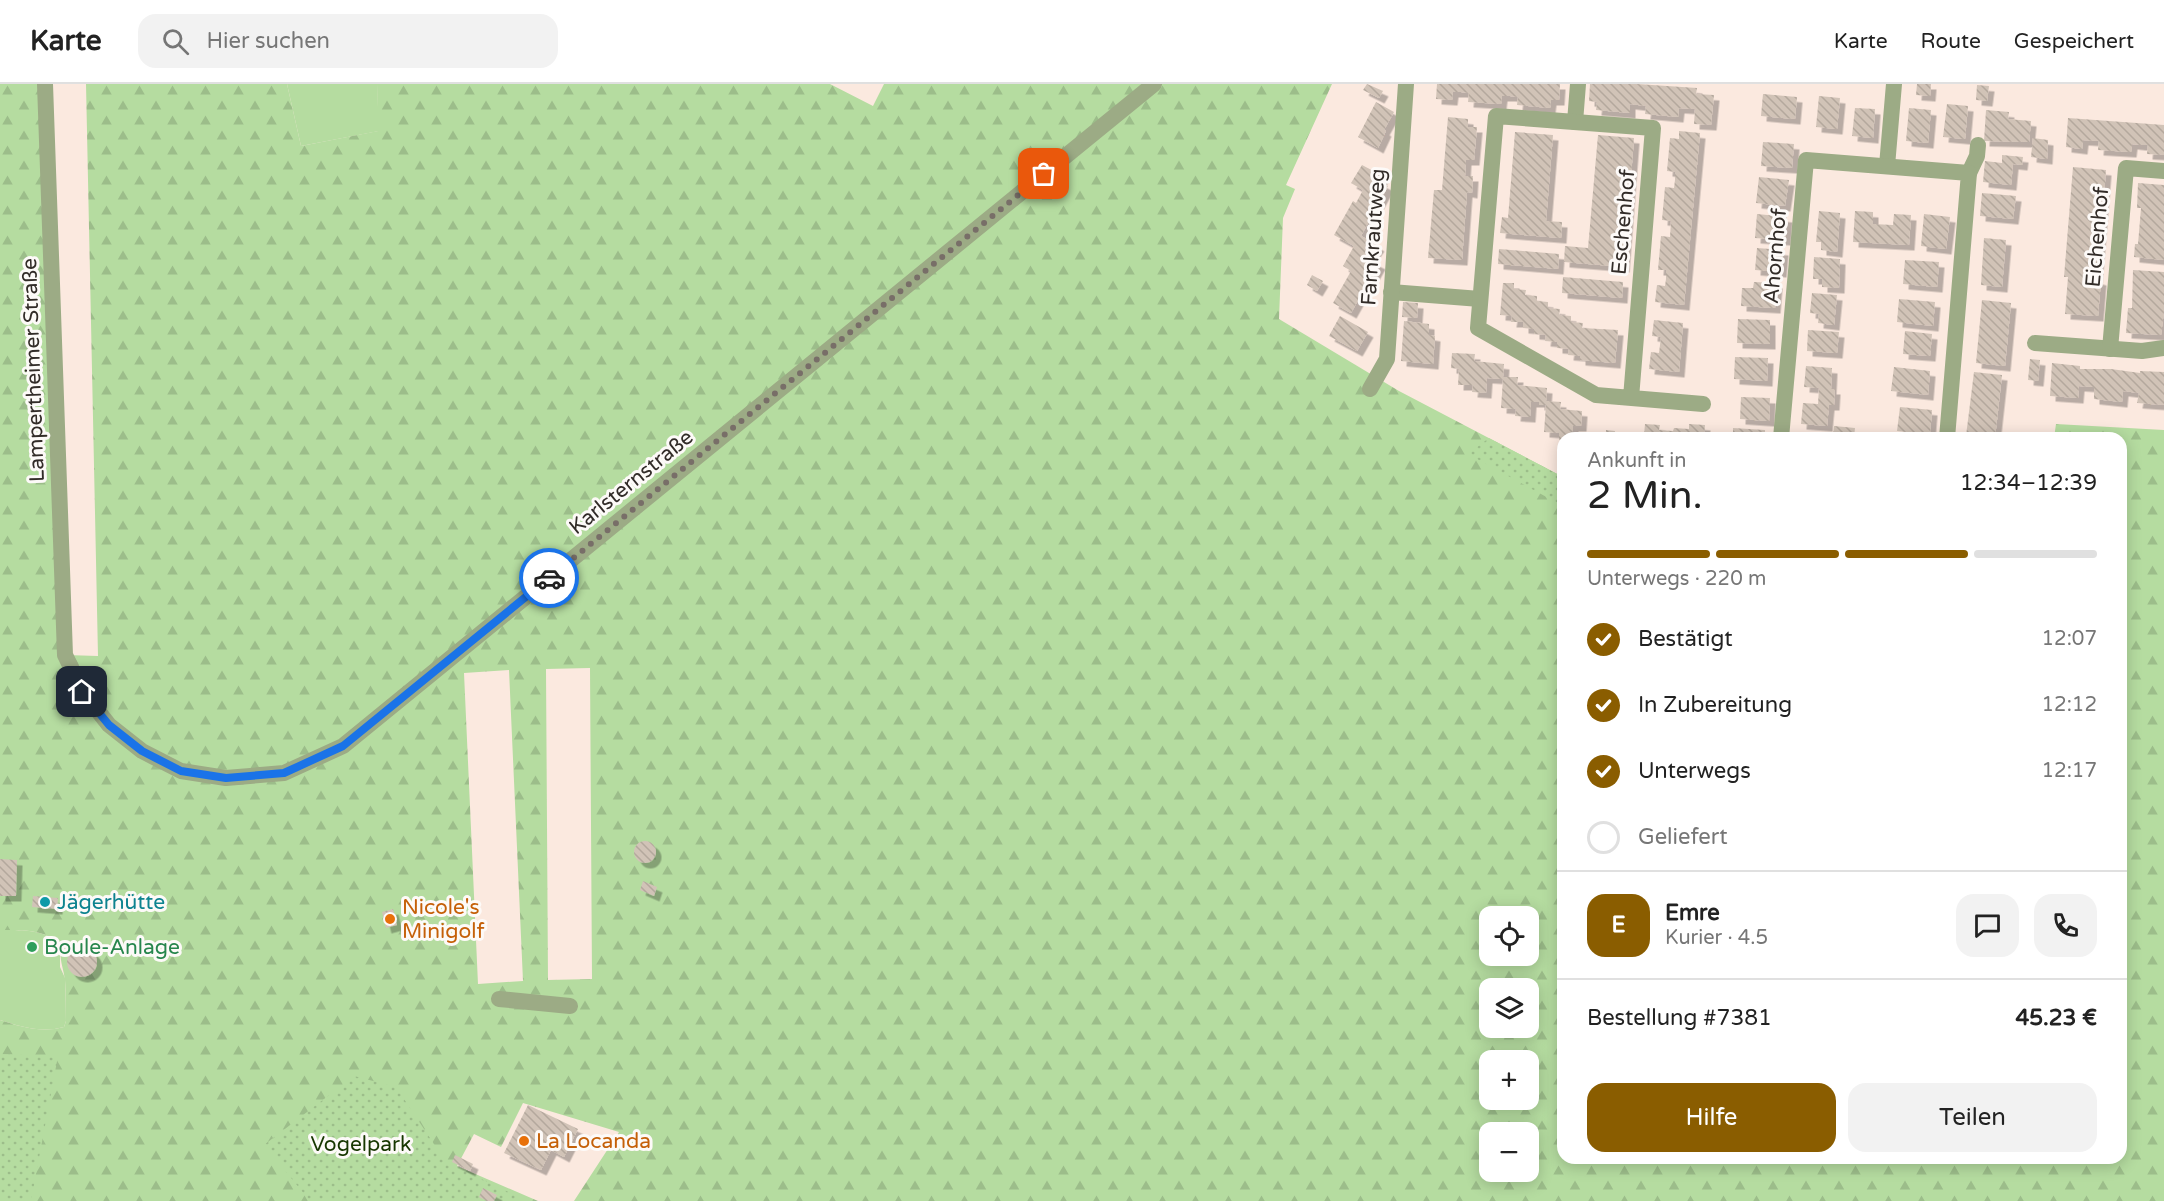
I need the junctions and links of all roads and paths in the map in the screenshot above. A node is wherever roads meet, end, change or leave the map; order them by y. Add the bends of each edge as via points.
1 (45, 84) edge
2 (1154, 84) edge
3 (1406, 84) edge
4 (1578, 84) edge
5 (1894, 84) edge
6 (1575, 122) junction
7 (1978, 145) dead end
8 (1887, 166) junction
9 (2164, 171) edge
10 (1969, 172) junction
11 (1391, 292) junction
12 (1480, 299) junction
13 (2035, 344) dead end
14 (2164, 348) edge
15 (2110, 349) junction
16 (1370, 390) dead end
17 (1631, 398) junction
18 (1703, 404) dead end
19 (1782, 432) edge
20 (1947, 432) edge
21 (65, 655) joint
22 (499, 999) dead end
23 (570, 1006) dead end

1 - 21 street, Lampertheimer Straße
2 - 21 street, Karlsternstraße via 343,746 284,773 226,778 181,771 142,751 109,725 82,692
3 - 11 street, Farnkrautweg
4 - 6 street
5 - 8 street
6 - 12 street, Eschenhof via 1496,116
6 - 17 street, Eschenhof via 1653,128
7 - 10 street
8 - 10 street, Ahornhof
8 - 19 street, Ahornhof via 1806,160
9 - 15 street, Eichenhof via 2126,168
10 - 20 street
11 - 12 street
11 - 16 street, Farnkrautweg via 1387,359
12 - 17 street, Eschenhof via 1478,328 1596,395
13 - 15 street
14 - 15 street
17 - 18 street, Eschenhof
22 - 23 street

